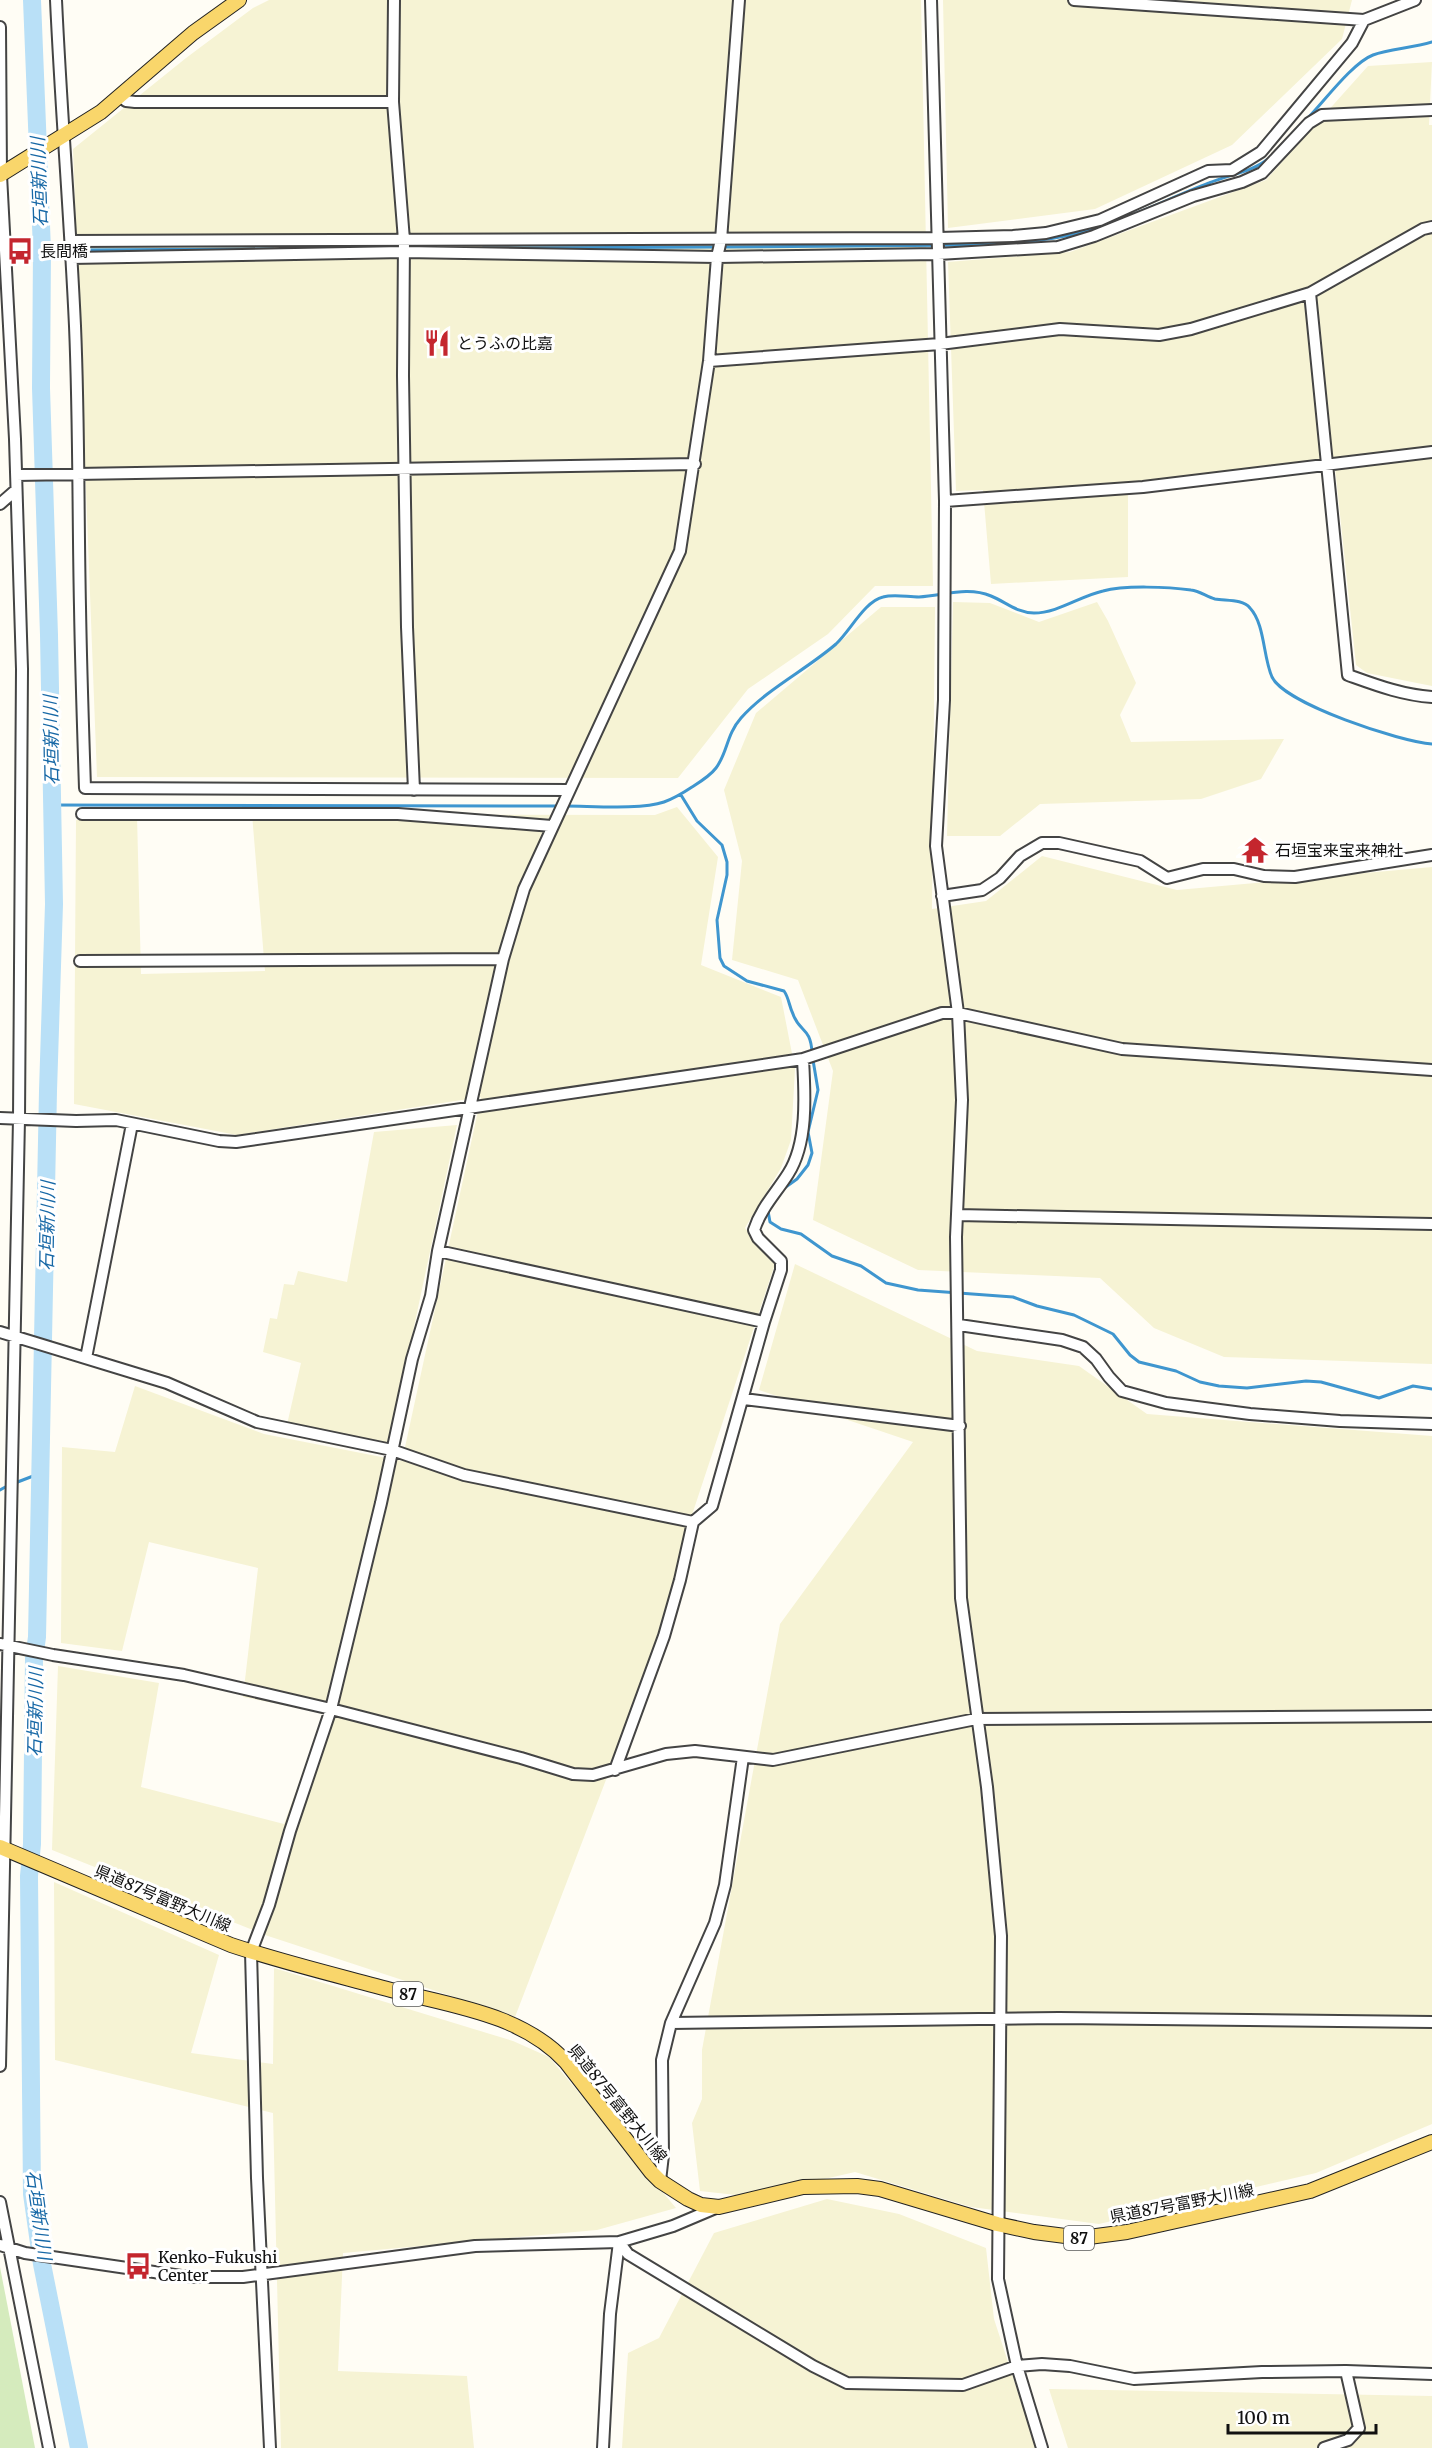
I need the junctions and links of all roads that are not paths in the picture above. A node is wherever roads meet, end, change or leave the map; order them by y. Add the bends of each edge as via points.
1 (56, 0) edge
2 (239, 0) edge
3 (394, 0) edge
4 (739, 0) edge
5 (932, 0) edge
6 (1074, 0) edge
7 (1415, 0) edge
8 (1364, 20) junction
9 (0, 27) edge
10 (120, 96) junction
11 (393, 102) junction
12 (1432, 110) edge
13 (62, 137) junction
14 (0, 175) edge
15 (1432, 227) edge
16 (939, 238) junction
17 (405, 240) junction
18 (721, 240) junction
19 (71, 241) junction
20 (404, 252) junction
21 (938, 254) junction
22 (717, 257) junction
23 (71, 258) junction
24 (1310, 293) junction
25 (940, 344) junction
26 (709, 361) junction
27 (1432, 452) edge
28 (695, 464) junction
29 (1328, 464) junction
30 (405, 470) junction
31 (16, 475) junction
32 (80, 475) junction
33 (16, 490) junction
34 (945, 501) junction
35 (0, 504) edge
36 (1432, 697) edge
37 (414, 790) junction
38 (569, 790) junction
39 (82, 814) dead end
40 (552, 826) junction
41 (1432, 855) edge
42 (942, 896) junction
43 (503, 959) junction
44 (80, 961) dead end
45 (958, 1013) junction
46 (803, 1059) junction
47 (1432, 1070) edge
48 (470, 1108) junction
49 (0, 1118) edge
50 (24, 1120) junction
51 (132, 1124) junction
52 (957, 1215) junction
53 (1432, 1224) edge
54 (438, 1251) junction
55 (764, 1322) junction
56 (958, 1325) junction
57 (0, 1332) edge
58 (15, 1336) junction
59 (86, 1358) junction
60 (744, 1399) junction
61 (1432, 1424) edge
62 (960, 1426) junction
63 (392, 1450) junction
64 (693, 1522) junction
65 (4, 1645) edge
66 (331, 1709) junction
67 (1432, 1716) edge
68 (976, 1719) junction
69 (743, 1757) junction
70 (615, 1770) junction
71 (2, 1848) edge
72 (251, 1952) junction
73 (1000, 2019) junction
74 (1432, 2022) edge
75 (671, 2023) junction
76 (0, 2066) edge
77 (1432, 2142) edge
78 (660, 2181) junction
79 (0, 2202) edge
80 (720, 2207) junction
81 (998, 2224) junction
82 (619, 2242) junction
83 (4, 2247) edge
84 (263, 2274) junction
85 (1017, 2366) junction
86 (1346, 2371) junction
87 (1432, 2374) edge
88 (48, 2448) edge
89 (270, 2448) edge
90 (603, 2448) edge
91 (1042, 2448) edge
92 (1324, 2448) edge

1 - 13 street
2 - 10 main road via 193,33
3 - 11 street
4 - 18 street
5 - 16 street
6 - 8 street
7 - 8 street
8 - 16 street via 1352,43 1262,152 1232,170 1208,171 1101,220 1046,233
9 - 14 street
10 - 11 street via 135,102
10 - 13 main road
11 - 17 street
12 - 21 street via 1322,115 1309,123 1262,173 1058,247
13 - 14 main road
13 - 19 street
14 - 31 street
15 - 24 street
16 - 18 street
16 - 21 street
17 - 18 street
17 - 19 street
17 - 20 street
18 - 22 street
19 - 23 street
20 - 22 street
20 - 23 street
20 - 30 street
21 - 22 street
21 - 25 street
22 - 26 street
23 - 32 street
24 - 25 street via 1191,329 1159,334 1060,328
24 - 29 street
25 - 26 street
25 - 34 street
26 - 28 street
27 - 29 street
28 - 30 street
28 - 38 street via 680,551
29 - 34 street via 1143,487
29 - 36 street via 1348,675 1388,690
30 - 32 street
30 - 37 street
31 - 32 street
31 - 33 street
32 - 37 street via 85,788
33 - 35 street
33 - 50 street via 22,669
34 - 42 street via 944,700 936,846
37 - 38 street
38 - 40 street
39 - 40 street via 398,814
40 - 43 street via 524,889
41 - 42 street via 1295,877 1203,869 1167,878 1140,861 1059,843 1042,843 1020,856 1000,878 982,890
42 - 45 street
43 - 44 street
43 - 48 street
45 - 46 street via 942,1013
45 - 47 street via 1122,1049
45 - 52 street via 962,1100
46 - 48 street
46 - 55 street via 799,1148 789,1172 759,1214 754,1230 781,1261 782,1270
48 - 51 street via 236,1142
48 - 54 street
49 - 50 street
50 - 51 street via 116,1120
50 - 58 street
51 - 59 street
52 - 53 street
52 - 56 street
54 - 55 street
54 - 63 street via 431,1296
55 - 60 street
56 - 61 street via 1062,1340 1083,1347 1122,1391 1166,1403 1250,1414
56 - 62 street
57 - 58 street
58 - 59 street
58 - 65 street
59 - 63 street via 166,1383 257,1422
60 - 62 street
60 - 64 street via 712,1506
62 - 68 street via 961,1598
63 - 64 street via 464,1475
63 - 66 street
64 - 70 street via 664,1636
65 - 66 street via 184,1676
65 - 71 street
66 - 70 street via 573,1774
66 - 72 street
67 - 68 street
68 - 69 street via 773,1760
68 - 73 street via 998,1890
69 - 70 street via 708,1752 666,1754
69 - 75 street via 725,1885 715,1923
71 - 72 main road, 県道87号富野大川線 / 87
71 - 76 street
72 - 78 main road, 県道87号富野大川線 / 87 via 505,2021 538,2037 566,2062
72 - 84 street
73 - 74 street
73 - 75 street
73 - 81 street
75 - 78 street via 662,2060
77 - 81 main road, 県道87号富野大川線 / 87 via 1310,2192 1127,2232 1081,2238
78 - 80 main road, 県道87号富野大川線 / 87 via 701,2205
79 - 83 street
80 - 81 main road, 県道87号富野大川線 / 87 via 803,2187 857,2186 880,2189
80 - 82 street
81 - 85 street via 998,2279
82 - 84 street via 475,2246
82 - 85 street via 628,2254 847,2383 963,2385
82 - 90 street via 610,2314
83 - 84 street via 51,2258 188,2277
83 - 88 street
84 - 89 street
85 - 86 street via 1070,2366 1134,2379
85 - 91 street
86 - 87 street
86 - 92 street via 1359,2428 1348,2440

